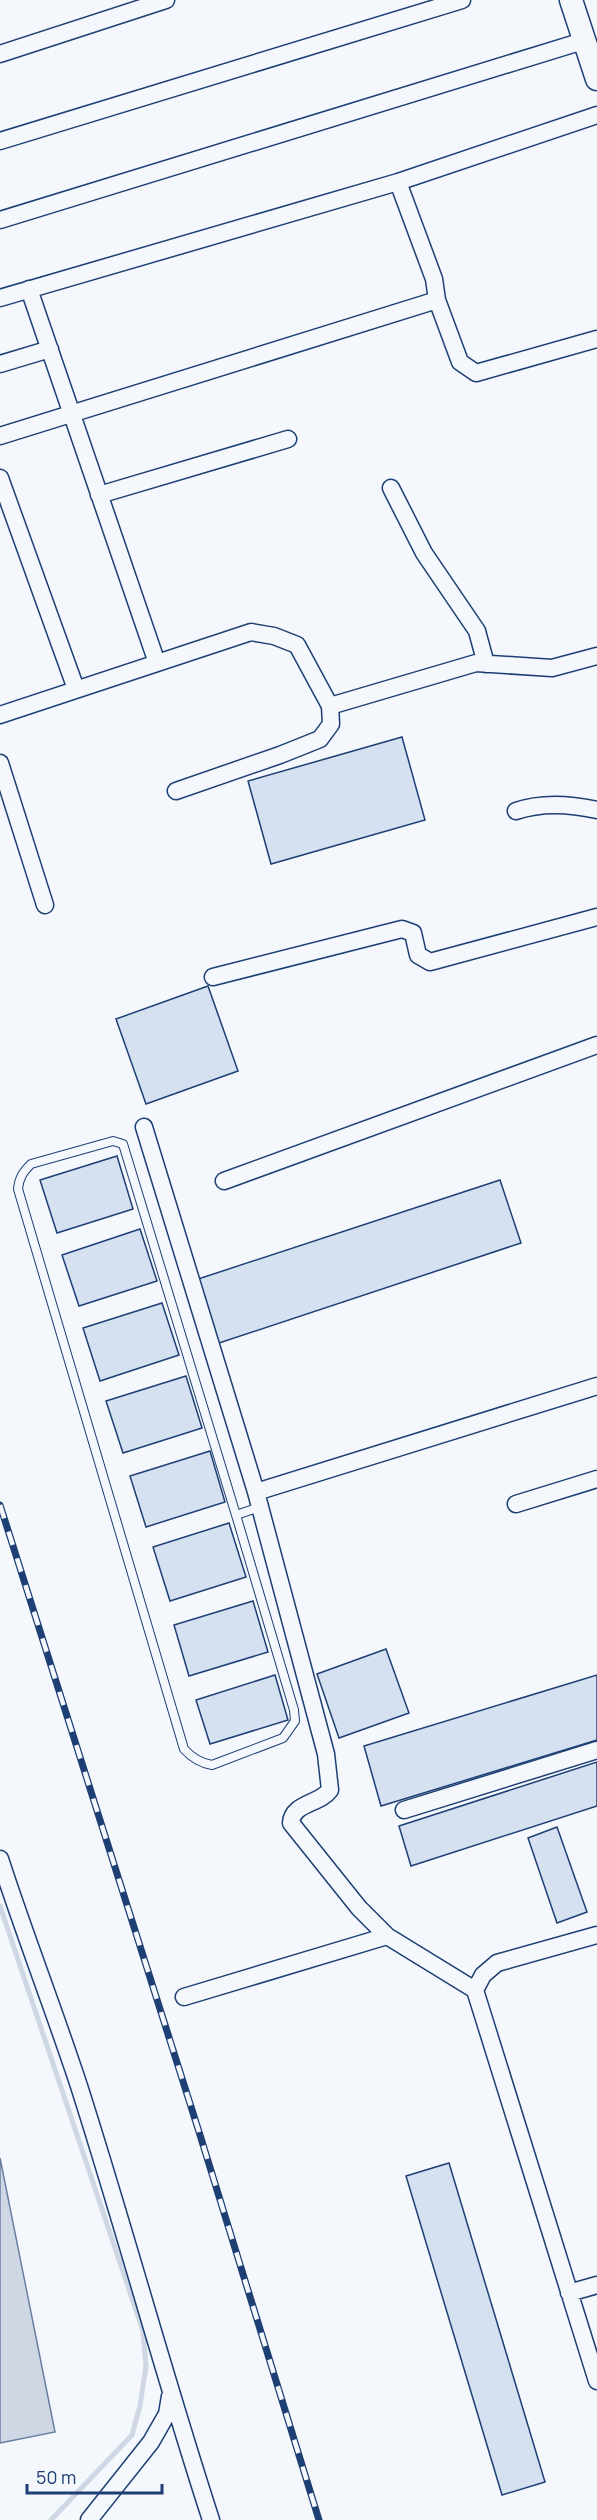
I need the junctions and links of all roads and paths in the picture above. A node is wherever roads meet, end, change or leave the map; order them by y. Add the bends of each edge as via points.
1 (166, 0) edge
2 (462, 0) edge
3 (571, 0) edge
4 (583, 41) junction
5 (0, 54) edge
6 (597, 79) edge
7 (597, 115) edge
8 (0, 141) edge
9 (398, 182) junction
10 (0, 220) edge
11 (29, 289) junction
12 (0, 298) edge
13 (437, 300) junction
14 (597, 339) edge
15 (50, 349) junction
16 (0, 364) edge
17 (71, 414) junction
18 (0, 436) edge
19 (288, 438) dead end
20 (0, 478) edge
21 (391, 488) dead end
22 (99, 495) junction
23 (597, 656) edge
24 (157, 663) junction
25 (486, 664) junction
26 (76, 689) junction
27 (330, 706) junction
28 (0, 715) edge
29 (0, 763) edge
30 (176, 791) dead end
31 (597, 810) edge
32 (516, 811) dead end
33 (45, 905) dead end
34 (597, 917) edge
35 (213, 977) dead end
36 (597, 1045) edge
37 (144, 1127) dead end
38 (224, 1181) dead end
39 (597, 1386) edge
40 (597, 1479) edge
41 (258, 1500) junction
42 (516, 1504) dead end
43 (236, 1515) junction
44 (597, 1750) edge
45 (404, 1810) dead end
46 (0, 1859) edge
47 (597, 1935) edge
48 (387, 1936) junction
49 (475, 1990) junction
50 (184, 1996) dead end
51 (597, 2284) edge
52 (569, 2293) junction
53 (597, 2380) edge
54 (171, 2395) junction
55 (89, 2520) edge
56 (211, 2520) edge

1 - 5 street
2 - 8 street
3 - 4 street
4 - 6 street
4 - 10 street
7 - 9 street
9 - 11 street
9 - 13 street via 434,279
11 - 12 street
11 - 15 street
13 - 14 street via 460,362 476,373
13 - 17 street
15 - 16 street
15 - 17 street
17 - 18 street
17 - 22 street
19 - 22 street
20 - 26 street
21 - 25 street via 424,553 477,631
22 - 24 street
23 - 25 street via 552,668
24 - 26 street
24 - 27 street via 251,632 274,636 297,645
25 - 27 street via 476,663
26 - 28 street
27 - 30 street via 331,724 320,739
29 - 33 street
31 - 32 street via 572,805 531,806
34 - 35 street via 430,962 418,954 413,933 402,929
36 - 38 street
37 - 41 street
39 - 41 street
40 - 42 street
41 - 43 lane
41 - 48 street via 320,1725 331,1786 323,1797 297,1810 291,1823 359,1908
43 - 43 lane via 123,1144 113,1141 31,1164 23,1171 18,1189 184,1749 203,1764 212,1765 283,1738 295,1722
44 - 45 street
46 - 54 street via 78,2083
47 - 49 street via 497,1963 483,1975
48 - 49 street
48 - 50 street
49 - 52 street
51 - 52 street
52 - 53 street
54 - 55 street via 167,2414 151,2442
54 - 56 street

